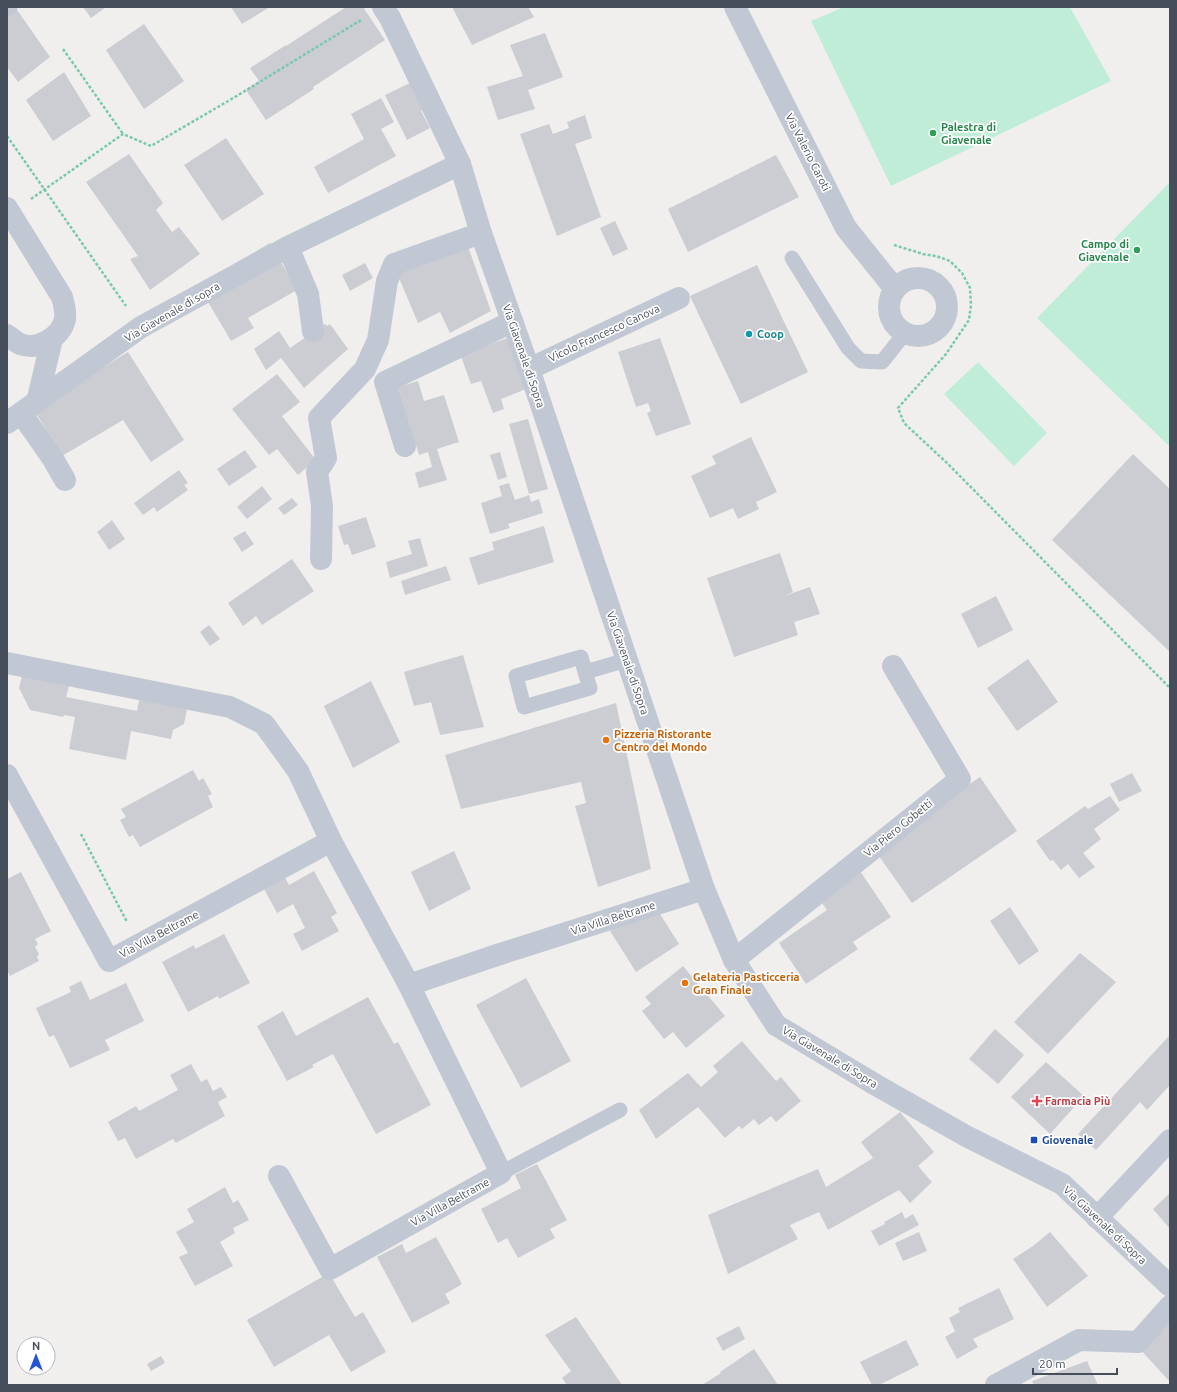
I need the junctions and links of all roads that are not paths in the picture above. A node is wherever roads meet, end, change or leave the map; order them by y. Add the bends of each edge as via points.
1 (10, 7) edge
2 (735, 7) edge
3 (7, 9) edge
4 (387, 12) edge
5 (460, 164) junction
6 (9, 211) edge
7 (481, 233) junction
8 (288, 247) junction
9 (792, 258) dead end
10 (895, 289) junction
11 (679, 298) dead end
12 (512, 322) junction
13 (313, 331) dead end
14 (905, 333) junction
15 (7, 335) edge
16 (52, 339) junction
17 (529, 369) junction
18 (22, 412) edge
19 (405, 446) dead end
20 (64, 480) dead end
21 (321, 559) dead end
22 (627, 660) junction
23 (7, 663) edge
24 (893, 666) dead end
25 (585, 672) junction
26 (7, 775) edge
27 (331, 840) junction
28 (704, 890) junction
29 (734, 960) junction
30 (409, 986) junction
31 (620, 1110) dead end
32 (1170, 1140) edge
33 (502, 1173) junction
34 (279, 1176) dead end
35 (1098, 1218) junction
36 (1170, 1286) edge
37 (1170, 1306) edge
38 (996, 1385) edge

1 - 3 lane
2 - 10 street, Via Valerio Caroti via 846,228
4 - 5 street, Via Giavenale di Sopra
5 - 7 street, Via Giavenale di Sopra
5 - 8 street, Via Giavenale di sopra
6 - 16 street via 62,297 65,308 64,320
7 - 12 street, Via Giavenale di Sopra
7 - 21 street via 394,264 387,281 378,340 365,369 319,418 326,458 317,472 322,506
8 - 13 street via 308,294
8 - 18 street, Via Giavenale di sopra via 141,327
9 - 14 lane via 848,348 861,361 882,362
10 - 14 street via 890,296 889,313 892,321
10 - 14 street via 902,282 922,278 931,281 945,295 946,315 934,331 915,336
11 - 17 street, Vicolo Francesco Canova
12 - 17 street, Via Giavenale di Sopra
12 - 19 street, Via Giavenale di sopra via 385,382
15 - 16 street via 21,344 37,345
16 - 18 street
17 - 22 street, Via Giavenale di Sopra
18 - 20 street
22 - 25 lane
22 - 28 street, Via Giavenale di Sopra
23 - 27 street, Via Villa Beltrame via 230,707 264,724 298,771
24 - 29 street, Via Piero Gobetti via 960,779
25 - 25 lane via 581,657 516,676 524,707 590,688
26 - 27 street, Via Villa Beltrame via 109,961
27 - 30 street, Via Villa Beltrame
28 - 29 street, Via Giavenale di Sopra
28 - 30 street, Via Villa Beltrame via 497,955
29 - 35 street, Via Giavenale di Sopra via 776,1025 966,1136 1062,1184
30 - 33 street, Via Villa Beltrame
31 - 33 lane
32 - 35 street
33 - 34 street, Via Villa Beltrame via 330,1269
35 - 36 street, Via Giavenale di Sopra
37 - 38 street via 1138,1342 1079,1340

